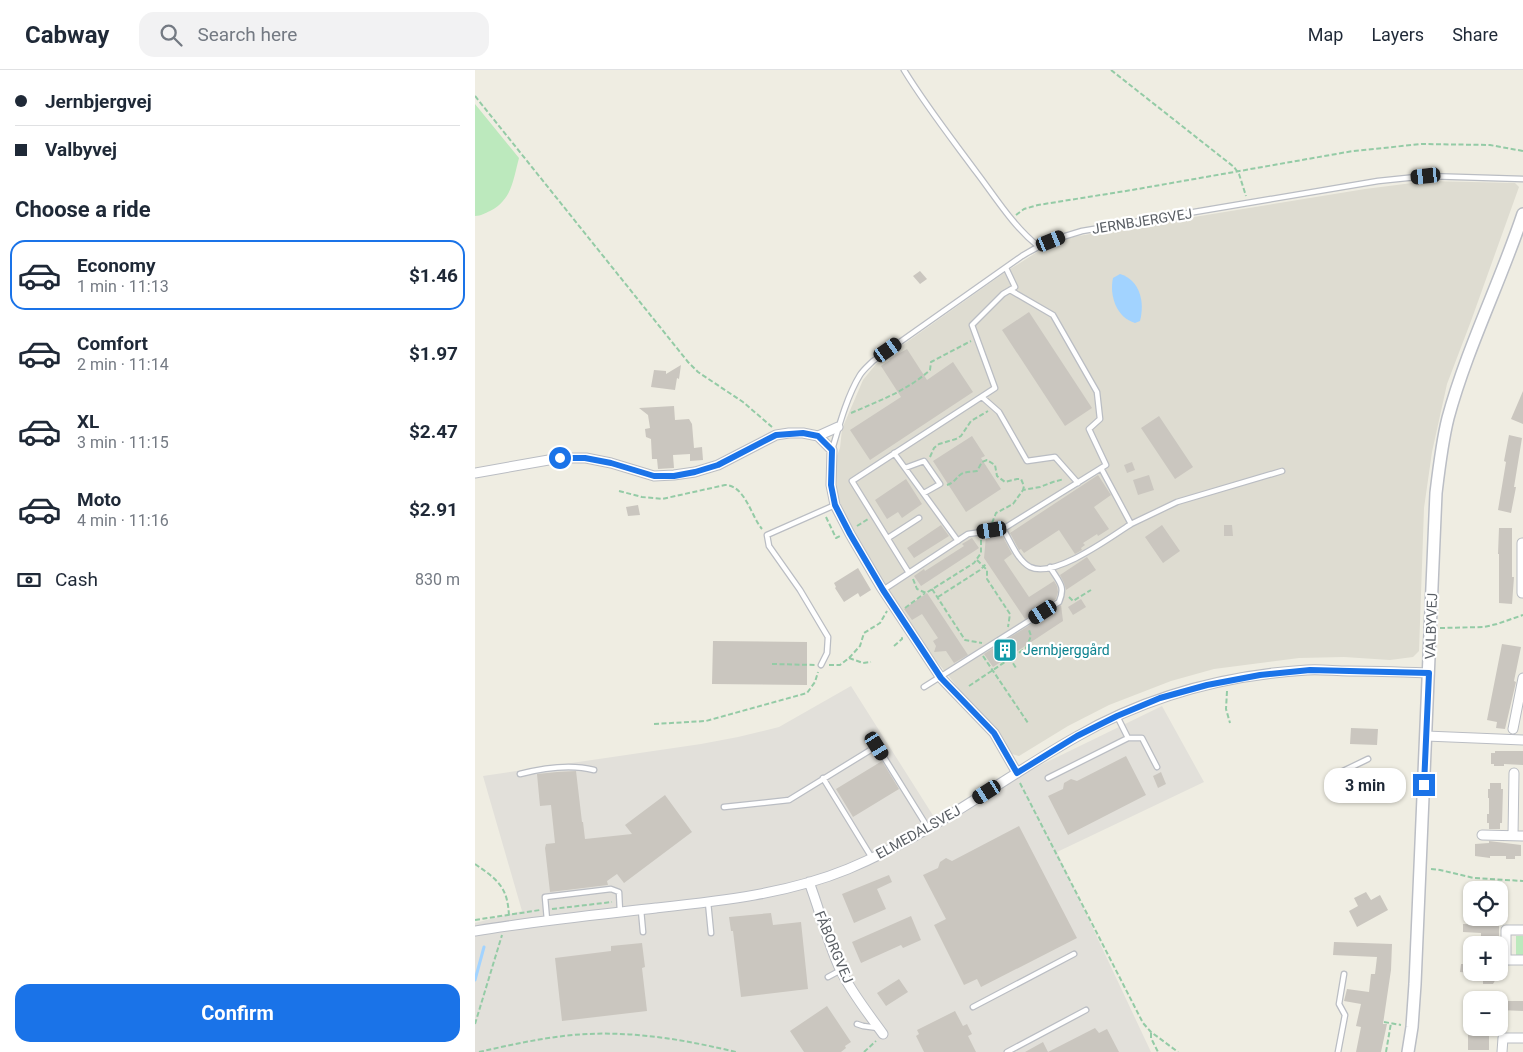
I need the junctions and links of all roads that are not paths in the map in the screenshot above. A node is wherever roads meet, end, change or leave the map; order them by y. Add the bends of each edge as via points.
1 (904, 70) edge
2 (1523, 179) edge
3 (1522, 219) edge
4 (1038, 246) junction
5 (1006, 268) junction
6 (1010, 290) junction
7 (982, 397) junction
8 (838, 427) junction
9 (818, 436) junction
10 (832, 450) junction
11 (895, 454) junction
12 (905, 468) junction
13 (1101, 468) junction
14 (1282, 471) dead end
15 (475, 473) edge
16 (1077, 483) junction
17 (923, 494) junction
18 (835, 505) junction
19 (919, 518) dead end
20 (1131, 524) junction
21 (1003, 529) junction
22 (888, 538) junction
23 (958, 541) junction
24 (1522, 543) dead end
25 (1050, 567) junction
26 (909, 573) junction
27 (1523, 573) edge
28 (883, 590) junction
29 (1522, 593) edge
30 (821, 665) road end
31 (1429, 673) junction
32 (941, 678) junction
33 (1523, 678) edge
34 (924, 687) dead end
35 (1117, 716) junction
36 (1513, 729) dead end
37 (1426, 736) junction
38 (1128, 738) junction
39 (1523, 740) edge
40 (1368, 759) dead end
41 (1157, 767) dead end
42 (595, 770) dead end
43 (1341, 772) dead end
44 (1017, 773) junction
45 (1514, 773) dead end
46 (520, 774) dead end
47 (823, 778) junction
48 (1048, 778) dead end
49 (724, 807) dead end
50 (928, 829) junction
51 (1482, 835) dead end
52 (1513, 835) junction
53 (1523, 836) edge
54 (872, 858) junction
55 (809, 882) junction
56 (708, 902) junction
57 (641, 910) junction
58 (620, 912) junction
59 (547, 920) junction
60 (1523, 930) edge
61 (475, 932) edge
62 (643, 932) dead end
63 (711, 933) dead end
64 (1074, 954) dead end
65 (1523, 960) edge
66 (841, 970) junction
67 (1344, 974) dead end
68 (829, 977) dead end
69 (973, 1007) dead end
70 (1085, 1010) dead end
71 (857, 1024) dead end
72 (881, 1031) joint
73 (1523, 1038) edge
74 (1007, 1052) edge
75 (1338, 1052) edge
76 (1408, 1052) edge
77 (1502, 1052) edge

1 - 4 lane via 1011,218
2 - 4 lane, JERNBJERGVEJ via 1426,176 1378,181 1082,231
3 - 31 street, VALBYVEJ via 1463,371 1441,451 1436,493
4 - 5 lane, JERNBJERGVEJ
5 - 6 lane via 1015,287
5 - 8 lane, JERNBJERGVEJ via 873,361 861,373
6 - 7 lane via 972,325 995,388
6 - 13 lane via 1053,315 1097,392 1099,419 1089,429 1106,465
7 - 11 lane
7 - 16 lane via 999,412 1027,461 1055,457
8 - 9 street
8 - 10 lane, JERNBJERGVEJ
9 - 10 street
9 - 15 street via 803,433 776,435 718,465 674,476 654,476 585,458 560,458
10 - 18 street via 831,485
11 - 12 lane
11 - 22 lane via 852,481
12 - 17 lane
12 - 17 lane via 924,461 940,484
13 - 16 lane
13 - 20 lane
14 - 20 lane via 1177,502
16 - 21 lane
17 - 23 lane
18 - 28 street
18 - 30 lane via 767,535 769,546 828,637 827,652
19 - 22 lane
20 - 25 lane via 1079,557
21 - 23 lane via 968,534
21 - 25 lane via 1028,566 1037,569
22 - 26 lane
23 - 26 lane
24 - 27 street
25 - 32 lane via 1062,587 1059,602
26 - 28 lane
27 - 29 street
28 - 32 street
31 - 35 street, ELMEDALSVEJ via 1310,670 1260,675 1160,698
31 - 37 street, VALBYVEJ
32 - 34 lane
32 - 44 street via 994,733
33 - 36 street
35 - 38 lane
35 - 44 street, ELMEDALSVEJ
37 - 39 street
37 - 76 street, VALBYVEJ via 1415,984
38 - 41 lane via 1142,738
38 - 48 lane
40 - 43 lane
42 - 46 lane via 582,767
44 - 50 street, ELMEDALSVEJ
45 - 52 street
47 - 49 lane via 789,800
47 - 50 lane via 877,746
47 - 54 lane
50 - 54 street, ELMEDALSVEJ
51 - 52 street
52 - 53 street
54 - 55 street, ELMEDALSVEJ
55 - 56 street, ELMEDALSVEJ via 737,899
55 - 66 street, FÅBORGVEJ
56 - 57 street, ELMEDALSVEJ
56 - 63 lane
57 - 58 street, ELMEDALSVEJ
57 - 62 lane
58 - 59 street, ELMEDALSVEJ
58 - 59 lane via 619,892 611,889 545,897
59 - 61 street, ELMEDALSVEJ
60 - 65 street via 1507,930 1506,960
64 - 69 lane
66 - 68 lane
66 - 72 street, FÅBORGVEJ
67 - 75 lane via 1339,1004 1345,1015
70 - 74 lane
71 - 72 lane
73 - 77 street via 1503,1038

